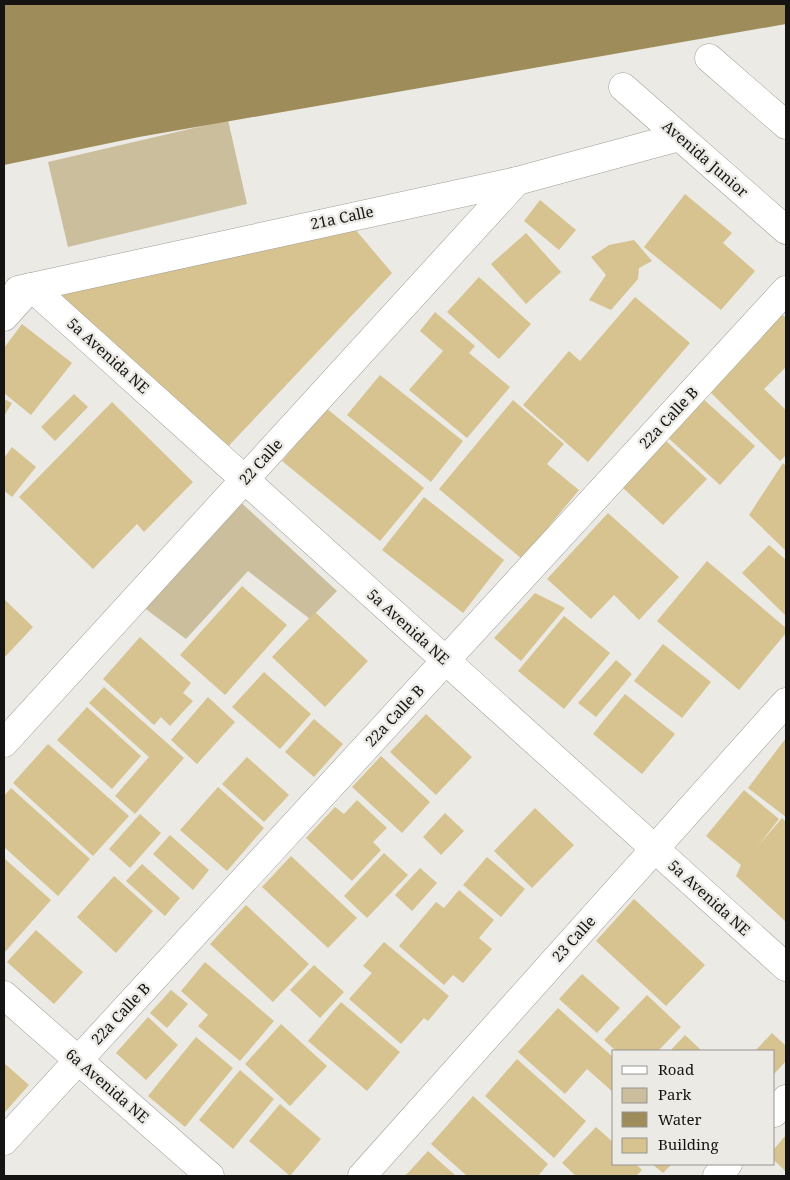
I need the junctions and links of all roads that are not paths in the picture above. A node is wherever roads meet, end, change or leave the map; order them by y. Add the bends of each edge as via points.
1 (709, 58) dead end
2 (623, 87) dead end
3 (786, 125) edge
4 (679, 137) junction
5 (517, 180) junction
6 (786, 230) edge
7 (31, 287) junction
8 (786, 290) edge
9 (4, 293) edge
10 (4, 317) edge
11 (244, 480) junction
12 (446, 661) junction
13 (786, 702) edge
14 (4, 743) edge
15 (655, 849) junction
16 (786, 967) edge
17 (4, 995) edge
18 (78, 1060) junction
19 (786, 1099) edge
20 (775, 1112) edge
21 (4, 1142) edge
22 (727, 1165) edge
23 (210, 1176) edge
24 (362, 1176) edge
25 (717, 1176) edge

1 - 3 street
2 - 4 street, Avenida Junior
4 - 5 street, 21a Calle
4 - 6 street, Avenida Junior
5 - 7 street, 21a Calle
5 - 11 street, 22 Calle
7 - 9 street, 21a Calle
7 - 10 street
7 - 11 street, 5a Avenida NE
8 - 12 street, 22a Calle B
11 - 12 street, 5a Avenida NE
11 - 14 street, 22 Calle
12 - 15 street, 5a Avenida NE
12 - 18 street, 22a Calle B
13 - 15 street, 23 Calle
15 - 16 street, 5a Avenida NE
15 - 24 street, 23 Calle
17 - 18 street, 6a Avenida NE
18 - 21 street, 22a Calle B
18 - 23 street, 6a Avenida NE
19 - 20 street
22 - 25 street

